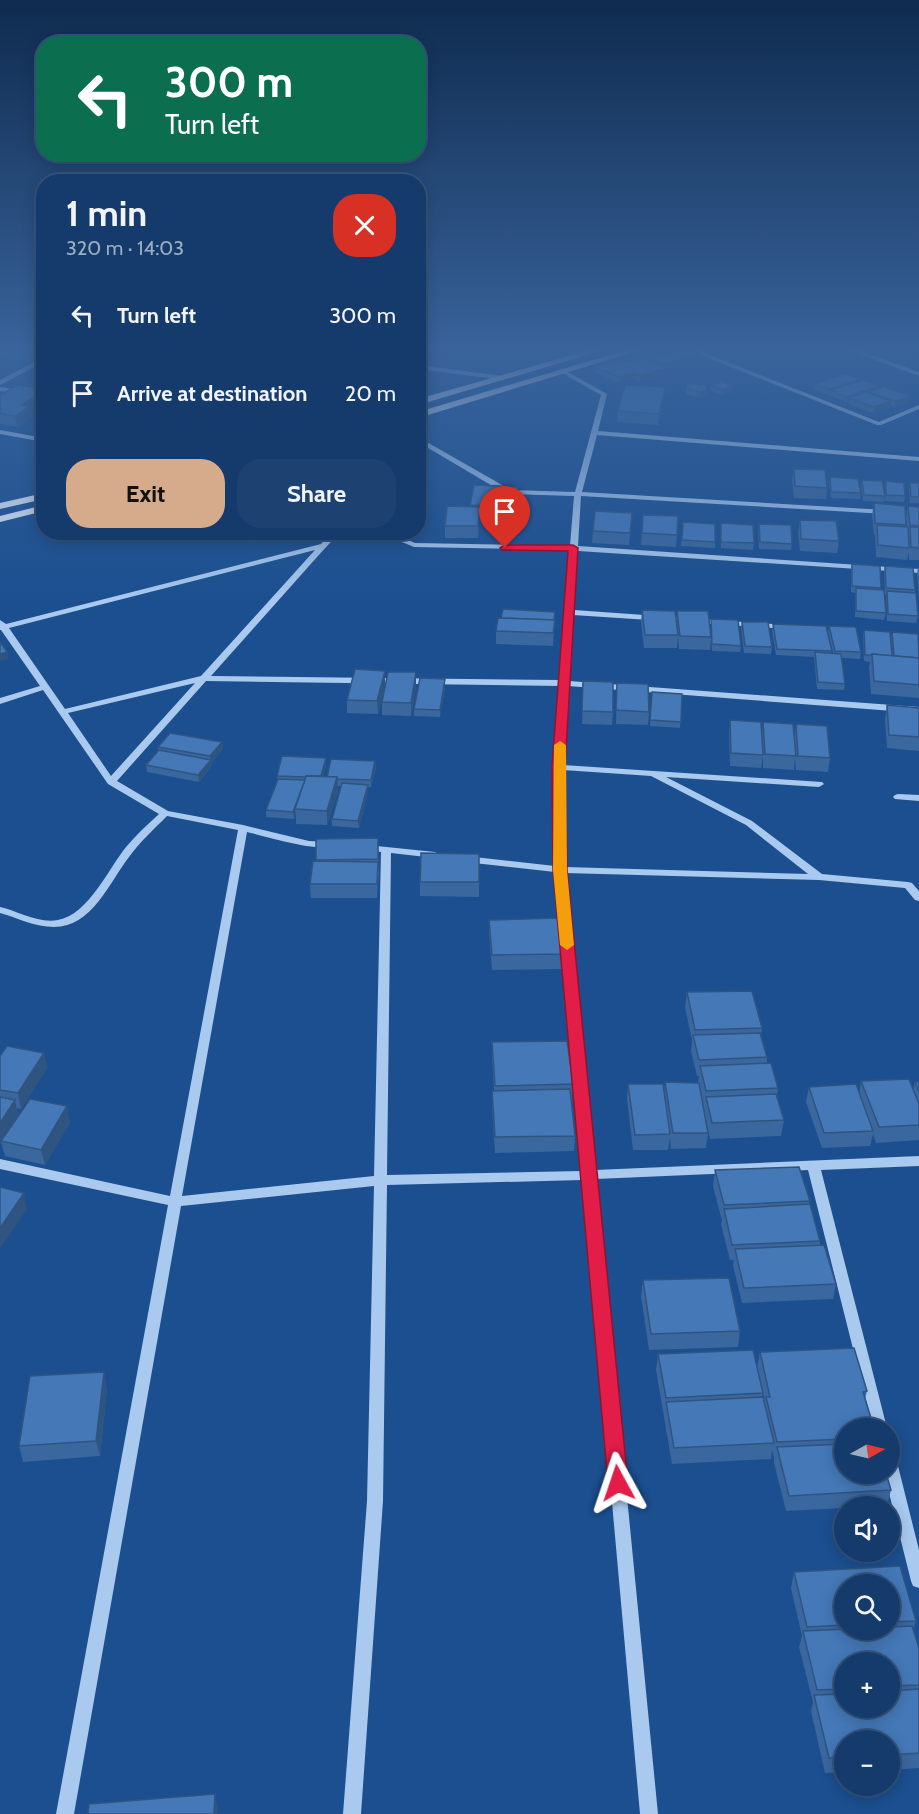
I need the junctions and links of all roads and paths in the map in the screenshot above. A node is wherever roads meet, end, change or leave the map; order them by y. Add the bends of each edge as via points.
1 (4, 433) edge
2 (595, 433) joint
3 (36, 439) edge
4 (426, 444) edge
5 (919, 459) edge
6 (578, 494) junction
7 (36, 498) edge
8 (0, 506) edge
9 (36, 510) edge
10 (896, 513) edge
11 (0, 519) edge
12 (330, 540) edge
13 (401, 540) edge
14 (324, 546) junction
15 (573, 548) junction
16 (919, 571) edge
17 (569, 612) junction
18 (1, 626) edge
19 (802, 628) edge
20 (204, 678) junction
21 (564, 683) junction
22 (45, 687) junction
23 (0, 701) edge
24 (919, 710) edge
25 (63, 712) junction
26 (558, 767) junction
27 (651, 773) junction
28 (111, 782) junction
29 (819, 784) dead end
30 (898, 797) dead end
31 (919, 798) edge
32 (165, 813) junction
33 (243, 828) junction
34 (386, 849) junction
35 (444, 856) edge
36 (456, 858) edge
37 (560, 870) junction
38 (819, 877) junction
39 (919, 898) edge
40 (0, 910) edge
41 (919, 1161) edge
42 (0, 1164) edge
43 (813, 1166) junction
44 (590, 1175) junction
45 (382, 1180) junction
46 (175, 1202) junction
47 (877, 1418) edge
48 (895, 1484) edge
49 (919, 1581) edge
50 (65, 1814) edge
51 (352, 1814) edge
52 (649, 1814) edge

1 - 3 street
2 - 5 street
2 - 6 street
4 - 6 street via 509,492
6 - 10 street
6 - 15 street
7 - 8 main road
9 - 11 main road
12 - 14 street
13 - 15 street via 414,545
14 - 18 street
14 - 20 street
15 - 16 street
15 - 17 street
17 - 19 street
17 - 21 street
18 - 22 street
20 - 21 street
20 - 25 street
20 - 28 street
21 - 24 street
21 - 26 street
22 - 23 street
22 - 25 street
25 - 28 street
26 - 27 street
26 - 37 street
27 - 29 street
27 - 38 street via 749,823
28 - 32 street
30 - 31 street
32 - 33 street
32 - 40 street via 133,845 78,916 62,924
33 - 34 street via 309,844
33 - 46 street
34 - 35 street
34 - 45 street
36 - 37 street
37 - 38 street
37 - 44 street
38 - 39 street via 908,885
41 - 43 street
42 - 46 street
43 - 44 street
43 - 47 street
44 - 45 street
44 - 52 street
45 - 46 street
45 - 51 street via 375,1501
46 - 50 street
48 - 49 street

